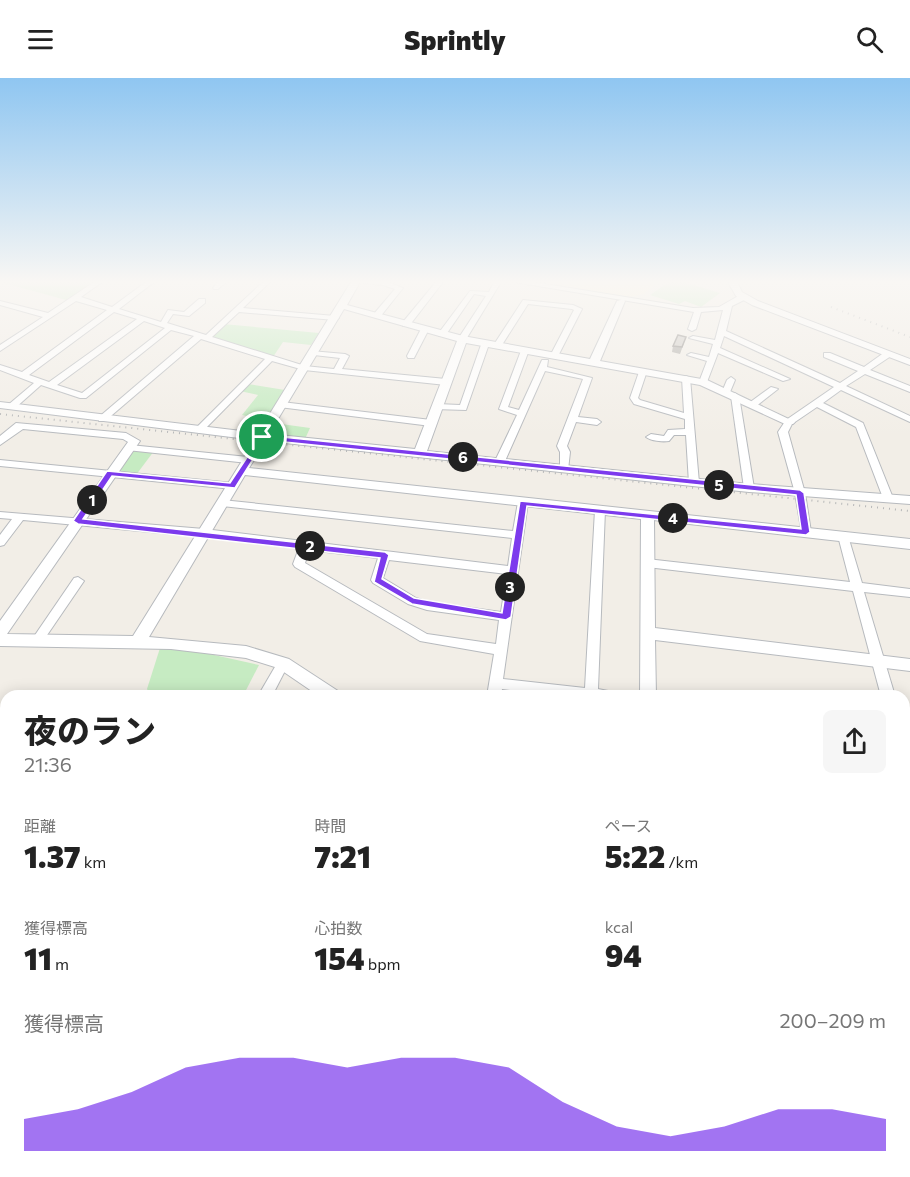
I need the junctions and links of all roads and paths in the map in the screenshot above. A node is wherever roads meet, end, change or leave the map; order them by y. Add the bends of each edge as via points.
1 (21, 333) edge
2 (81, 333) edge
3 (122, 333) edge
4 (157, 333) edge
5 (191, 333) edge
6 (208, 333) edge
7 (326, 333) edge
8 (423, 333) edge
9 (466, 333) edge
10 (505, 333) edge
11 (564, 333) edge
12 (607, 333) edge
13 (722, 333) edge
14 (725, 333) edge
15 (836, 333) edge
16 (442, 334) edge
17 (203, 337) junction
18 (693, 338) dead end
19 (462, 339) junction
20 (485, 344) junction
21 (2, 345) edge
22 (497, 346) junction
23 (717, 346) junction
24 (525, 350) junction
25 (314, 353) junction
26 (888, 354) junction
27 (551, 355) junction
28 (691, 355) dead end
29 (827, 355) dead end
30 (411, 356) dead end
31 (270, 358) junction
32 (712, 360) junction
33 (594, 362) junction
34 (910, 362) edge
35 (0, 367) edge
36 (304, 368) junction
37 (542, 368) junction
38 (865, 370) junction
39 (337, 371) junction
40 (643, 371) junction
41 (23, 375) junction
42 (686, 378) junction
43 (731, 380) dead end
44 (786, 380) dead end
45 (40, 382) junction
46 (446, 382) junction
47 (703, 382) junction
48 (52, 384) junction
49 (841, 386) junction
50 (774, 389) dead end
51 (910, 389) edge
52 (730, 394) junction
53 (817, 403) junction
54 (282, 405) junction
55 (752, 405) junction
56 (6, 406) edge
57 (437, 407) junction
58 (522, 413) junction
59 (689, 417) junction
60 (573, 418) junction
61 (102, 419) junction
62 (910, 419) edge
63 (597, 422) dead end
64 (789, 422) junction
65 (431, 423) junction
66 (199, 429) junction
67 (690, 432) junction
68 (262, 437) junction
69 (651, 437) dead end
70 (0, 442) edge
71 (130, 448) junction
72 (420, 453) junction
73 (500, 461) junction
74 (0, 463) edge
75 (245, 466) junction
76 (565, 468) junction
77 (110, 473) junction
78 (694, 483) junction
79 (233, 486) junction
80 (749, 489) junction
81 (800, 493) junction
82 (888, 498) junction
83 (910, 500) edge
84 (523, 502) junction
85 (222, 503) junction
86 (600, 510) junction
87 (0, 515) edge
88 (647, 515) junction
89 (20, 517) junction
90 (78, 521) junction
91 (806, 532) junction
92 (204, 533) junction
93 (518, 534) junction
94 (843, 536) junction
95 (0, 542) edge
96 (910, 544) edge
97 (305, 546) junction
98 (385, 555) junction
99 (647, 563) junction
100 (513, 571) junction
101 (78, 581) dead end
102 (857, 586) junction
103 (910, 592) edge
104 (506, 617) junction
105 (0, 633) edge
106 (647, 633) junction
107 (0, 640) edge
108 (37, 641) junction
109 (137, 643) junction
110 (501, 650) junction
111 (878, 661) junction
112 (283, 663) junction
113 (910, 665) edge
114 (268, 690) edge
115 (323, 690) edge
116 (495, 690) edge
117 (591, 690) edge
118 (648, 690) edge
119 (886, 690) edge

1 - 21 street
2 - 41 street
3 - 48 street
4 - 48 street via 84,396
5 - 17 street
6 - 17 street
7 - 25 street
8 - 30 street
9 - 19 street
10 - 22 street
11 - 27 street
12 - 33 street
13 - 23 street
14 - 49 street
15 - 26 street
16 - 19 street
17 - 31 street
17 - 61 street
18 - 23 street
19 - 20 street
19 - 46 street
20 - 22 street
20 - 57 street via 463,408
22 - 24 street
23 - 32 street
23 - 44 street
24 - 27 street
24 - 58 street via 503,409
25 - 36 street
25 - 39 street via 345,356
26 - 34 street
26 - 38 street
27 - 33 street
27 - 37 street
28 - 32 street
29 - 38 street
31 - 36 street
31 - 66 street
32 - 47 street
33 - 40 street
35 - 41 street
36 - 39 street
36 - 54 street
37 - 58 street
37 - 60 street via 588,378
38 - 49 street
38 - 51 street
39 - 46 street
40 - 42 street
40 - 59 street via 634,398 637,402
41 - 45 street
42 - 47 street
42 - 59 street
43 - 52 street
45 - 48 street
45 - 56 street
46 - 57 street
47 - 52 street
49 - 53 street
49 - 62 street
50 - 55 street
52 - 55 street
52 - 80 street
53 - 64 street
53 - 82 street via 860,425
54 - 65 street
54 - 68 street
55 - 64 street
56 - 61 street
57 - 65 street
58 - 73 street
59 - 67 street
60 - 63 street
60 - 76 street via 562,446
61 - 66 street
64 - 81 street via 783,432
65 - 72 street
66 - 68 street
67 - 69 street via 671,432 666,439
67 - 78 street
68 - 72 street
68 - 75 street
70 - 71 street via 20,425 126,436 134,441
71 - 75 street
71 - 77 street
72 - 73 street
73 - 76 street
74 - 77 street
75 - 79 street
75 - 84 street
76 - 78 street
77 - 79 street
77 - 90 street
78 - 80 street
79 - 85 street
80 - 81 street
81 - 82 street
81 - 91 street
82 - 83 street
84 - 86 street
84 - 93 street
85 - 92 street
85 - 93 street
86 - 88 street
86 - 117 street
87 - 89 street
88 - 91 street
88 - 99 street
89 - 90 street
89 - 95 street
90 - 92 street
90 - 105 street
91 - 94 street
92 - 97 street
92 - 109 street
93 - 100 street
94 - 96 street
94 - 102 street
97 - 98 street
97 - 110 street via 299,564 424,638
98 - 100 street
98 - 104 street via 377,580 412,601
99 - 102 street
99 - 106 street
100 - 104 street
101 - 108 street
102 - 103 street
102 - 111 street
104 - 110 street
106 - 111 street
106 - 118 street
107 - 108 street
108 - 109 street
109 - 112 street via 217,647
110 - 116 street
111 - 113 street
111 - 119 street
112 - 114 street
112 - 115 street

